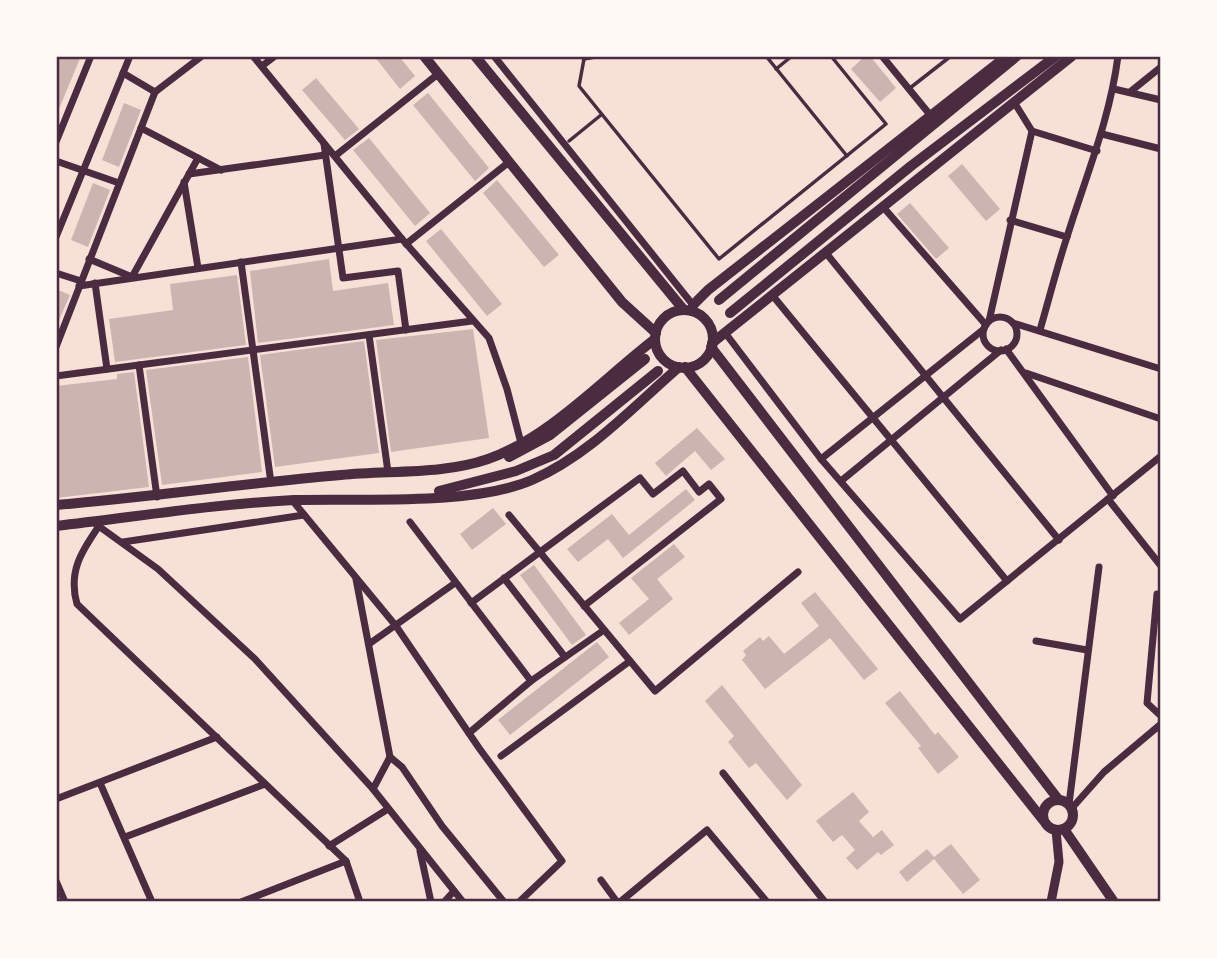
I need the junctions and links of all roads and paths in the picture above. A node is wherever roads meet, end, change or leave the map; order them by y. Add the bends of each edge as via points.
1 (91, 56) edge
2 (130, 56) edge
3 (202, 56) edge
4 (253, 56) edge
5 (275, 56) edge
6 (424, 56) edge
7 (475, 56) edge
8 (495, 56) edge
9 (601, 56) edge
10 (766, 56) edge
11 (792, 56) edge
12 (831, 56) edge
13 (882, 56) edge
14 (951, 56) edge
15 (1007, 56) edge
16 (1017, 56) edge
17 (1056, 56) edge
18 (1072, 56) edge
19 (1118, 56) edge
20 (582, 57) edge
21 (262, 66) junction
22 (1161, 67) edge
23 (776, 69) junction
24 (123, 73) junction
25 (439, 74) junction
26 (909, 89) junction
27 (1114, 89) junction
28 (155, 92) junction
29 (1130, 92) junction
30 (1161, 100) edge
31 (1014, 102) junction
32 (601, 115) junction
33 (931, 116) junction
34 (141, 128) junction
35 (1032, 131) junction
36 (1102, 134) junction
37 (569, 141) dead end
38 (56, 142) edge
39 (323, 142) junction
40 (1161, 149) edge
41 (1097, 151) junction
42 (325, 155) junction
43 (335, 156) junction
44 (847, 156) junction
45 (198, 158) junction
46 (56, 161) edge
47 (509, 162) junction
48 (221, 170) junction
49 (83, 171) junction
50 (189, 174) junction
51 (184, 182) junction
52 (119, 183) junction
53 (884, 208) junction
54 (1010, 220) junction
55 (56, 237) edge
56 (1067, 237) junction
57 (404, 242) junction
58 (338, 248) junction
59 (827, 253) junction
60 (89, 260) junction
61 (241, 262) junction
62 (198, 268) junction
63 (56, 273) edge
64 (132, 277) junction
65 (95, 283) junction
66 (80, 284) junction
67 (773, 296) junction
68 (719, 300) dead end
69 (689, 308) junction
70 (730, 313) dead end
71 (472, 321) junction
72 (1013, 323) junction
73 (986, 325) junction
74 (406, 330) junction
75 (1040, 330) junction
76 (726, 334) junction
77 (369, 335) junction
78 (655, 336) junction
79 (712, 345) junction
80 (56, 347) edge
81 (253, 350) junction
82 (1004, 350) junction
83 (645, 359) dead end
84 (139, 365) junction
85 (682, 367) junction
86 (107, 369) junction
87 (1161, 369) edge
88 (658, 371) dead end
89 (1024, 372) junction
90 (56, 376) edge
91 (924, 376) junction
92 (943, 398) junction
93 (871, 419) junction
94 (1161, 419) edge
95 (891, 441) junction
96 (521, 443) junction
97 (1161, 456) edge
98 (821, 459) junction
99 (461, 467) junction
100 (388, 472) junction
101 (841, 481) junction
102 (271, 483) junction
103 (157, 497) junction
104 (1110, 497) junction
105 (411, 498) junction
106 (292, 500) junction
107 (56, 505) edge
108 (304, 515) junction
109 (509, 515) dead end
110 (410, 522) dead end
111 (96, 524) junction
112 (56, 526) edge
113 (1059, 540) junction
114 (123, 542) junction
115 (539, 552) junction
116 (1161, 566) edge
117 (1099, 567) dead end
118 (798, 572) dead end
119 (356, 578) junction
120 (504, 578) junction
121 (1007, 581) junction
122 (455, 583) junction
123 (1157, 594) dead end
124 (471, 603) junction
125 (584, 606) junction
126 (396, 626) junction
127 (604, 630) junction
128 (1036, 641) dead end
129 (369, 644) junction
130 (1087, 650) junction
131 (565, 657) junction
132 (630, 661) junction
133 (531, 681) junction
134 (1161, 716) edge
135 (1161, 724) edge
136 (469, 733) junction
137 (217, 737) junction
138 (501, 756) dead end
139 (390, 757) junction
140 (723, 773) dead end
141 (100, 783) junction
142 (265, 784) junction
143 (373, 789) junction
144 (56, 799) edge
145 (1058, 799) junction
146 (1071, 806) junction
147 (388, 809) junction
148 (1043, 820) junction
149 (1060, 830) junction
150 (125, 837) junction
151 (328, 846) junction
152 (419, 847) junction
153 (346, 861) junction
154 (601, 880) dead end
155 (56, 881) edge
156 (454, 891) junction
157 (65, 902) edge
158 (152, 902) edge
159 (241, 902) edge
160 (360, 902) edge
161 (431, 902) edge
162 (444, 902) edge
163 (463, 902) edge
164 (504, 902) edge
165 (519, 902) edge
166 (618, 902) edge
167 (767, 902) edge
168 (825, 902) edge
169 (1051, 902) edge
170 (1114, 902) edge

1 - 38 street
2 - 24 street
3 - 28 street
4 - 21 street
5 - 21 street
6 - 25 main road
7 - 69 main road
8 - 69 street
9 - 20 lane
10 - 23 lane
11 - 23 lane
12 - 44 lane via 886,124
13 - 26 street
14 - 26 lane
15 - 33 main road
16 - 68 main road
17 - 70 main road
18 - 31 main road
19 - 27 street
20 - 32 lane via 579,86
21 - 39 street
22 - 29 street
23 - 44 lane
24 - 28 street
24 - 49 street
25 - 43 street
25 - 47 main road
26 - 33 street
27 - 29 street
27 - 36 street
28 - 34 street
29 - 30 street
31 - 35 street
31 - 53 main road
32 - 37 lane
32 - 44 lane via 719,259
33 - 69 main road
34 - 45 street
34 - 52 street
35 - 41 street
35 - 54 street
36 - 40 street
36 - 41 street
39 - 42 street
39 - 43 street
41 - 56 street
42 - 48 street
42 - 58 street
43 - 57 street
45 - 48 street
45 - 50 street
46 - 49 street
47 - 57 street
47 - 78 main road
48 - 50 street
49 - 52 street
49 - 55 street
50 - 51 street
51 - 62 street
51 - 64 street
52 - 60 street
53 - 59 main road
53 - 73 street
54 - 56 street
54 - 73 street
56 - 75 street
57 - 58 street
57 - 71 street
58 - 61 street
58 - 74 street via 343,278 398,271
59 - 67 main road
59 - 91 street
60 - 64 street
60 - 66 street
61 - 62 street
61 - 81 street
62 - 64 street
63 - 66 street
64 - 65 street
65 - 66 street
65 - 86 street
66 - 80 street
67 - 76 main road
67 - 93 street
69 - 78 main road via 668,314
69 - 79 main road via 706,320
71 - 74 street
71 - 96 street via 489,338
72 - 73 street via 999,317
72 - 75 street
72 - 82 street via 1016,338
73 - 82 street via 987,344
73 - 91 street
74 - 77 street
75 - 87 street
76 - 79 main road
76 - 98 street
77 - 81 street
77 - 100 street
78 - 85 main road via 659,354
78 - 96 main road
79 - 85 main road via 704,359
79 - 145 main road
81 - 84 street
81 - 102 street
82 - 89 street
82 - 92 street
83 - 99 main road via 535,444 496,463
84 - 86 street
84 - 103 street
85 - 105 main road via 550,472 491,491
85 - 148 main road
86 - 90 street
88 - 105 main road via 554,454 516,471
89 - 94 street
89 - 104 street
91 - 92 street
91 - 93 street
92 - 95 street
92 - 113 street
93 - 95 street
93 - 98 street
95 - 101 street
95 - 121 street
96 - 99 main road
97 - 104 street
98 - 101 street
99 - 100 main road
100 - 102 main road
101 - 121 street via 960,619
102 - 103 main road
103 - 107 main road
104 - 113 street
104 - 116 street
105 - 106 main road
106 - 108 street
106 - 111 main road
108 - 114 street
108 - 119 street
109 - 115 street
110 - 122 street
111 - 112 main road
111 - 114 street
111 - 137 street via 72,578 76,604
113 - 121 street
114 - 143 street via 201,606 255,659
115 - 120 street
115 - 125 street
115 - 125 street via 640,478 653,494 683,471 699,492 709,484 721,499
117 - 130 street
118 - 132 street via 654,691
119 - 126 street
119 - 129 street
120 - 124 street
120 - 131 street
122 - 124 street
122 - 126 street
123 - 134 street via 1146,703
124 - 133 street
125 - 127 street
126 - 129 street
126 - 136 street
127 - 131 street
127 - 132 street
128 - 130 street
129 - 139 street
130 - 146 street
131 - 133 street
132 - 138 street
133 - 136 street
135 - 146 street
136 - 165 street via 562,861
137 - 141 street
137 - 142 street
139 - 143 street
139 - 164 street
140 - 168 street
141 - 144 street
141 - 150 street
142 - 150 street
142 - 151 street
143 - 147 street
145 - 146 main road
145 - 148 main road via 1045,806
146 - 149 main road via 1072,821
147 - 151 street
147 - 152 street
148 - 149 main road
149 - 169 street
149 - 170 main road
150 - 158 street
151 - 153 street
152 - 156 street
152 - 161 street
153 - 159 street
153 - 160 street
154 - 166 street
155 - 157 street
156 - 162 street
156 - 163 street
166 - 167 street via 707,830

